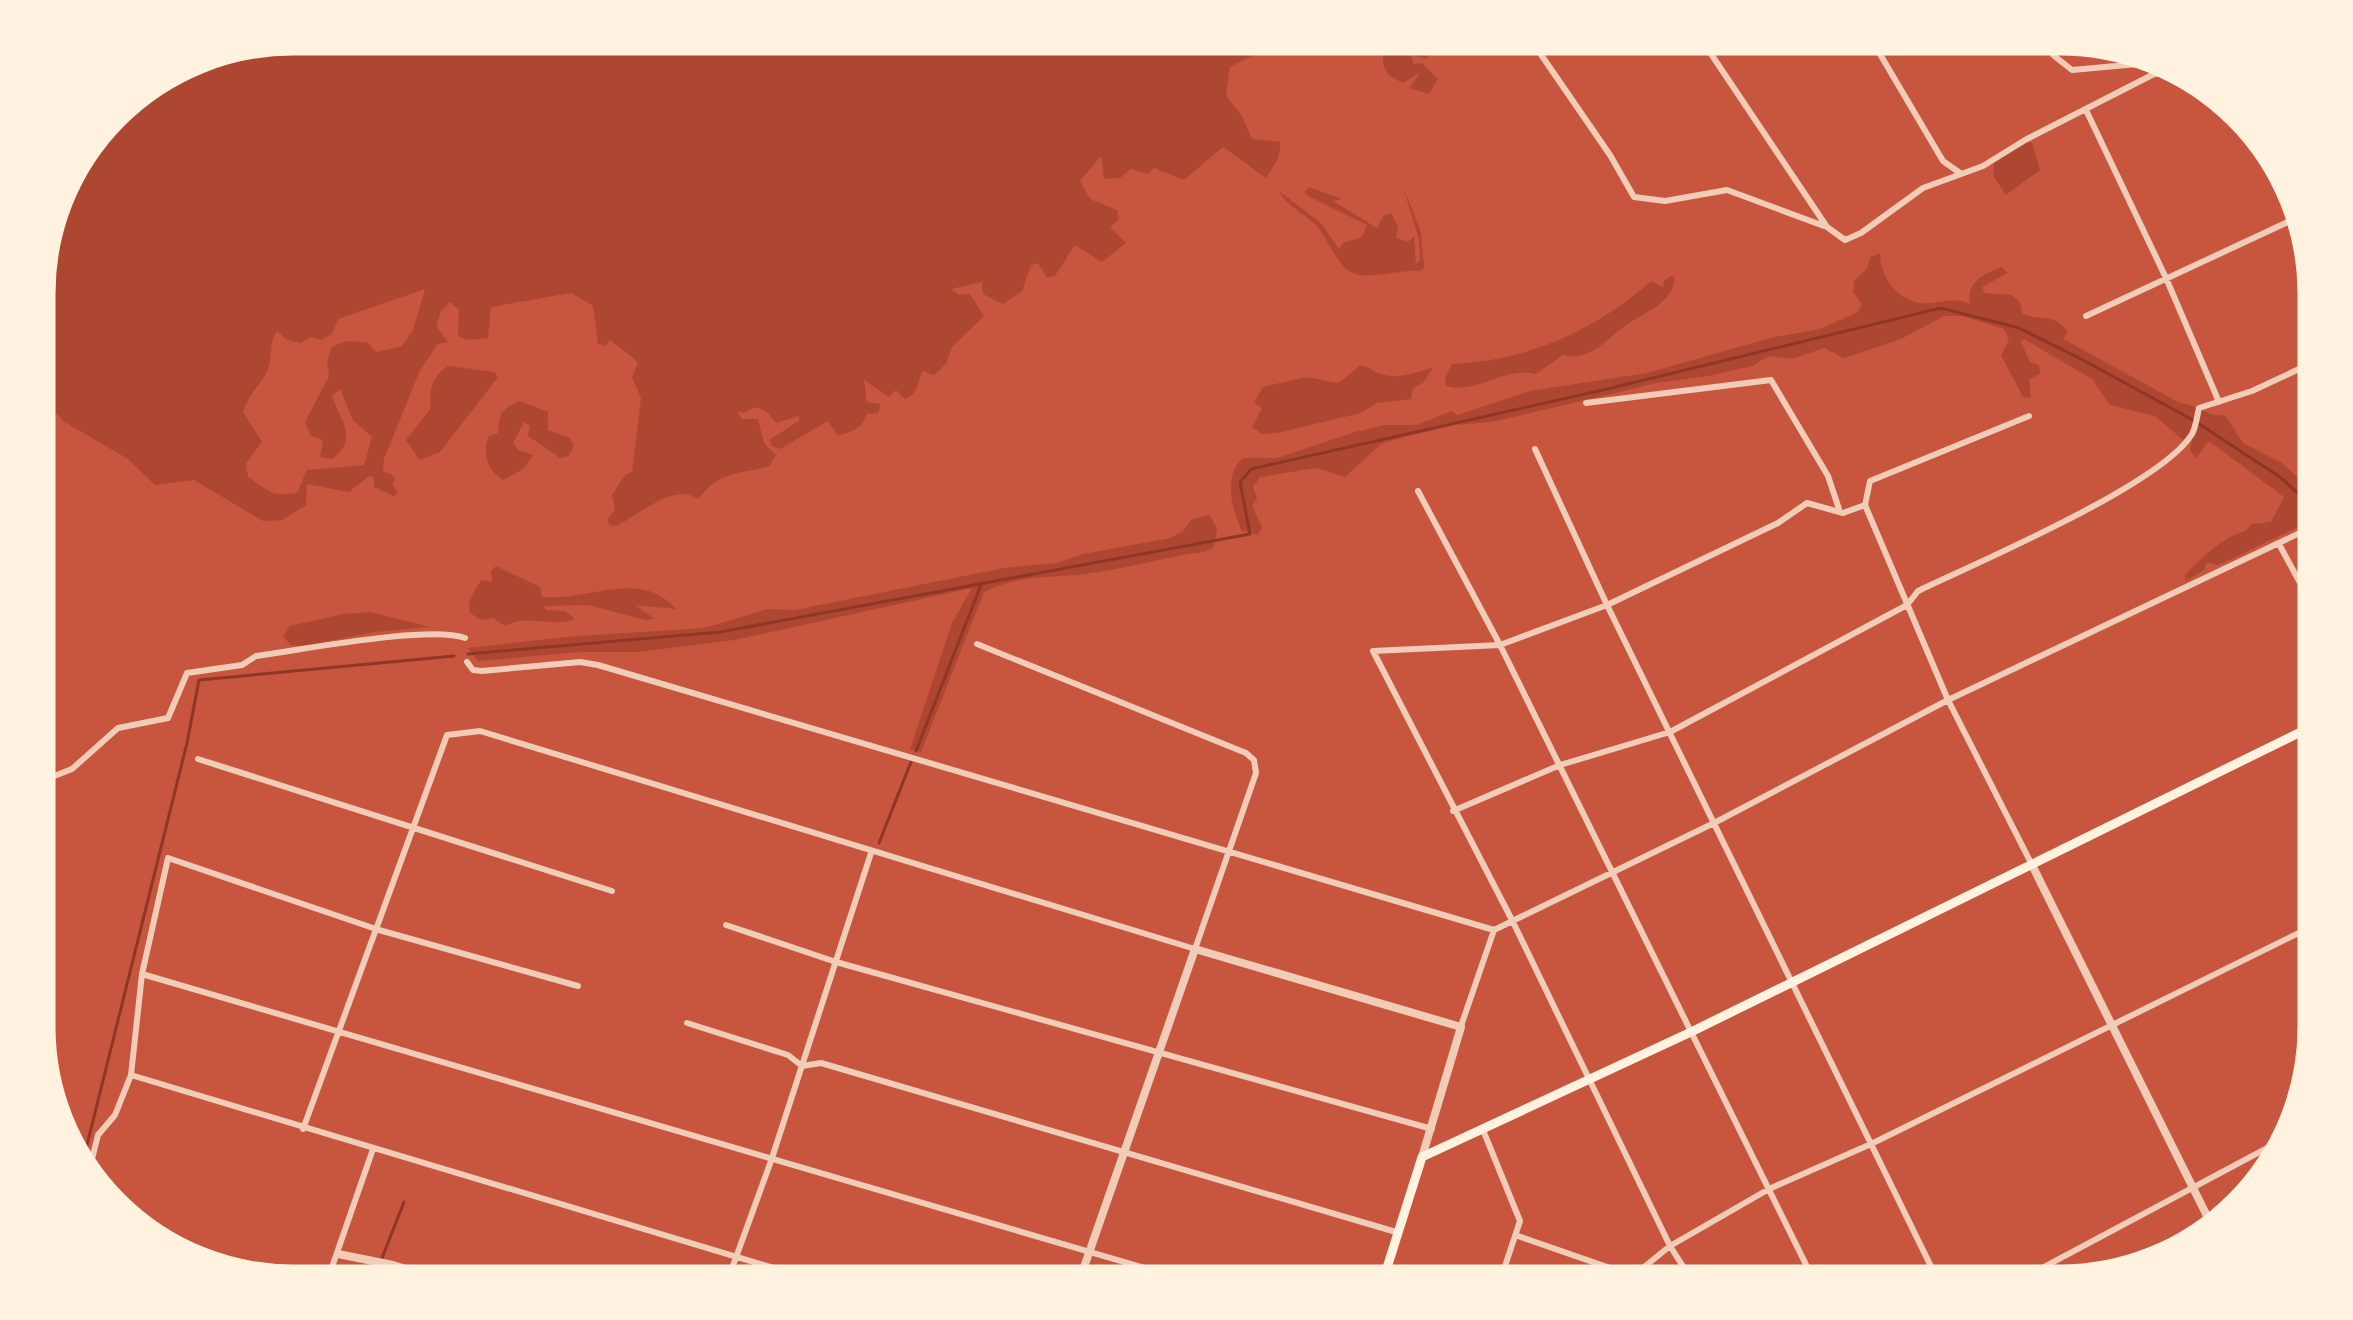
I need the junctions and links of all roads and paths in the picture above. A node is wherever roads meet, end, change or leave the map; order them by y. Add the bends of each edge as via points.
1 (1536, 48) edge
2 (1707, 48) edge
3 (1876, 48) edge
4 (2050, 48) edge
5 (2144, 63) edge
6 (2164, 72) edge
7 (2086, 110) junction
8 (1964, 175) junction
9 (2293, 219) edge
10 (1827, 227) junction
11 (2166, 278) junction
12 (2086, 316) dead end
13 (2304, 366) edge
14 (1586, 403) dead end
15 (2219, 403) junction
16 (2029, 416) dead end
17 (1535, 449) dead end
18 (1418, 490) dead end
19 (1864, 505) junction
20 (1843, 513) junction
21 (2304, 532) edge
22 (2279, 544) junction
23 (2304, 590) edge
24 (1907, 604) junction
25 (1607, 605) junction
26 (465, 638) dead end
27 (977, 644) dead end
28 (1500, 645) junction
29 (467, 662) dead end
30 (1948, 700) junction
31 (2304, 730) edge
32 (1670, 732) junction
33 (198, 759) dead end
34 (1559, 765) junction
35 (48, 778) edge
36 (1453, 811) junction
37 (1714, 823) junction
38 (412, 826) junction
39 (1228, 850) junction
40 (871, 853) junction
41 (2032, 865) junction
42 (1612, 873) junction
43 (612, 890) dead end
44 (1513, 922) junction
45 (726, 925) dead end
46 (379, 930) junction
47 (1494, 930) junction
48 (2304, 931) edge
49 (1195, 950) junction
50 (836, 962) junction
51 (142, 974) junction
52 (1792, 983) junction
53 (578, 986) dead end
54 (687, 1023) dead end
55 (2113, 1026) junction
56 (1461, 1027) junction
57 (340, 1032) junction
58 (1691, 1032) junction
59 (1161, 1052) junction
60 (802, 1066) junction
61 (131, 1075) junction
62 (1591, 1079) junction
63 (303, 1129) junction
64 (1432, 1129) junction
65 (1483, 1130) junction
66 (2275, 1143) edge
67 (1871, 1144) junction
68 (373, 1149) junction
69 (1126, 1151) junction
70 (1422, 1157) junction
71 (771, 1161) junction
72 (91, 1165) edge
73 (2192, 1185) junction
74 (1769, 1189) junction
75 (2209, 1221) edge
76 (1396, 1232) junction
77 (1517, 1236) junction
78 (1670, 1246) junction
79 (1090, 1250) junction
80 (338, 1254) junction
81 (735, 1258) junction
82 (1384, 1271) edge
83 (1504, 1271) edge
84 (1619, 1271) edge
85 (1639, 1271) edge
86 (1686, 1271) edge
87 (1810, 1271) edge
88 (1934, 1271) edge
89 (2035, 1271) edge
90 (331, 1272) edge
91 (416, 1272) edge
92 (730, 1272) edge
93 (782, 1272) edge
94 (1082, 1272) edge
95 (1160, 1272) edge

1 - 10 street via 1634,197 1665,201 1726,190
2 - 10 street
3 - 8 street via 1943,161
4 - 5 street via 2072,70
6 - 7 street
7 - 8 street
7 - 11 street
8 - 10 street via 1923,188 1851,239
9 - 11 street
11 - 12 street
11 - 15 street
13 - 15 street
14 - 20 street via 1771,380
15 - 24 street via 2199,408 2178,450 2122,491 1918,591
16 - 19 street via 1870,481
17 - 25 street
18 - 28 street
19 - 20 street
19 - 24 street
20 - 25 street via 1807,503
21 - 22 street
22 - 23 street
22 - 30 street
24 - 30 street
24 - 32 street
25 - 28 street
25 - 32 street
26 - 35 street via 373,641 187,673 168,718 118,728 72,769
27 - 39 street via 1246,753 1256,773
28 - 34 street
28 - 36 street via 1373,651
29 - 39 street via 482,671 598,665
30 - 37 street
30 - 41 street
31 - 41 main road
32 - 34 street
32 - 37 street
33 - 38 street
34 - 36 street
34 - 42 street
36 - 44 street
37 - 42 street
37 - 52 street
38 - 40 street via 448,735 480,731
38 - 43 street
38 - 46 street
39 - 47 street
39 - 49 street
40 - 49 street
40 - 50 street
41 - 52 main road
41 - 55 street
42 - 44 street
42 - 58 street
44 - 47 street
44 - 62 street
45 - 50 street
46 - 51 street via 168,858
46 - 53 street
46 - 57 street
47 - 56 street
48 - 55 street
49 - 56 street
49 - 59 street
50 - 59 street
50 - 60 street
51 - 57 street
51 - 61 street
52 - 58 main road
52 - 67 street
54 - 60 street
55 - 67 street
55 - 73 street
56 - 64 street
57 - 63 street
57 - 71 street
58 - 62 main road
58 - 74 street
59 - 64 street
59 - 69 street
60 - 69 street via 820,1064
60 - 71 street
61 - 63 street
61 - 72 street
62 - 65 main road
62 - 78 street
63 - 68 street
64 - 70 street
65 - 70 main road
65 - 77 street via 1517,1207
66 - 73 street
67 - 74 street
67 - 88 street
68 - 80 street
68 - 81 street
69 - 76 street
69 - 79 street
70 - 76 main road
71 - 79 street
71 - 81 street
73 - 75 street
73 - 89 street
74 - 78 street
74 - 87 street
76 - 82 main road
77 - 83 street
77 - 84 street
78 - 85 street
78 - 86 street
79 - 94 street
79 - 95 street
80 - 90 street
80 - 91 street
81 - 92 street
81 - 93 street

